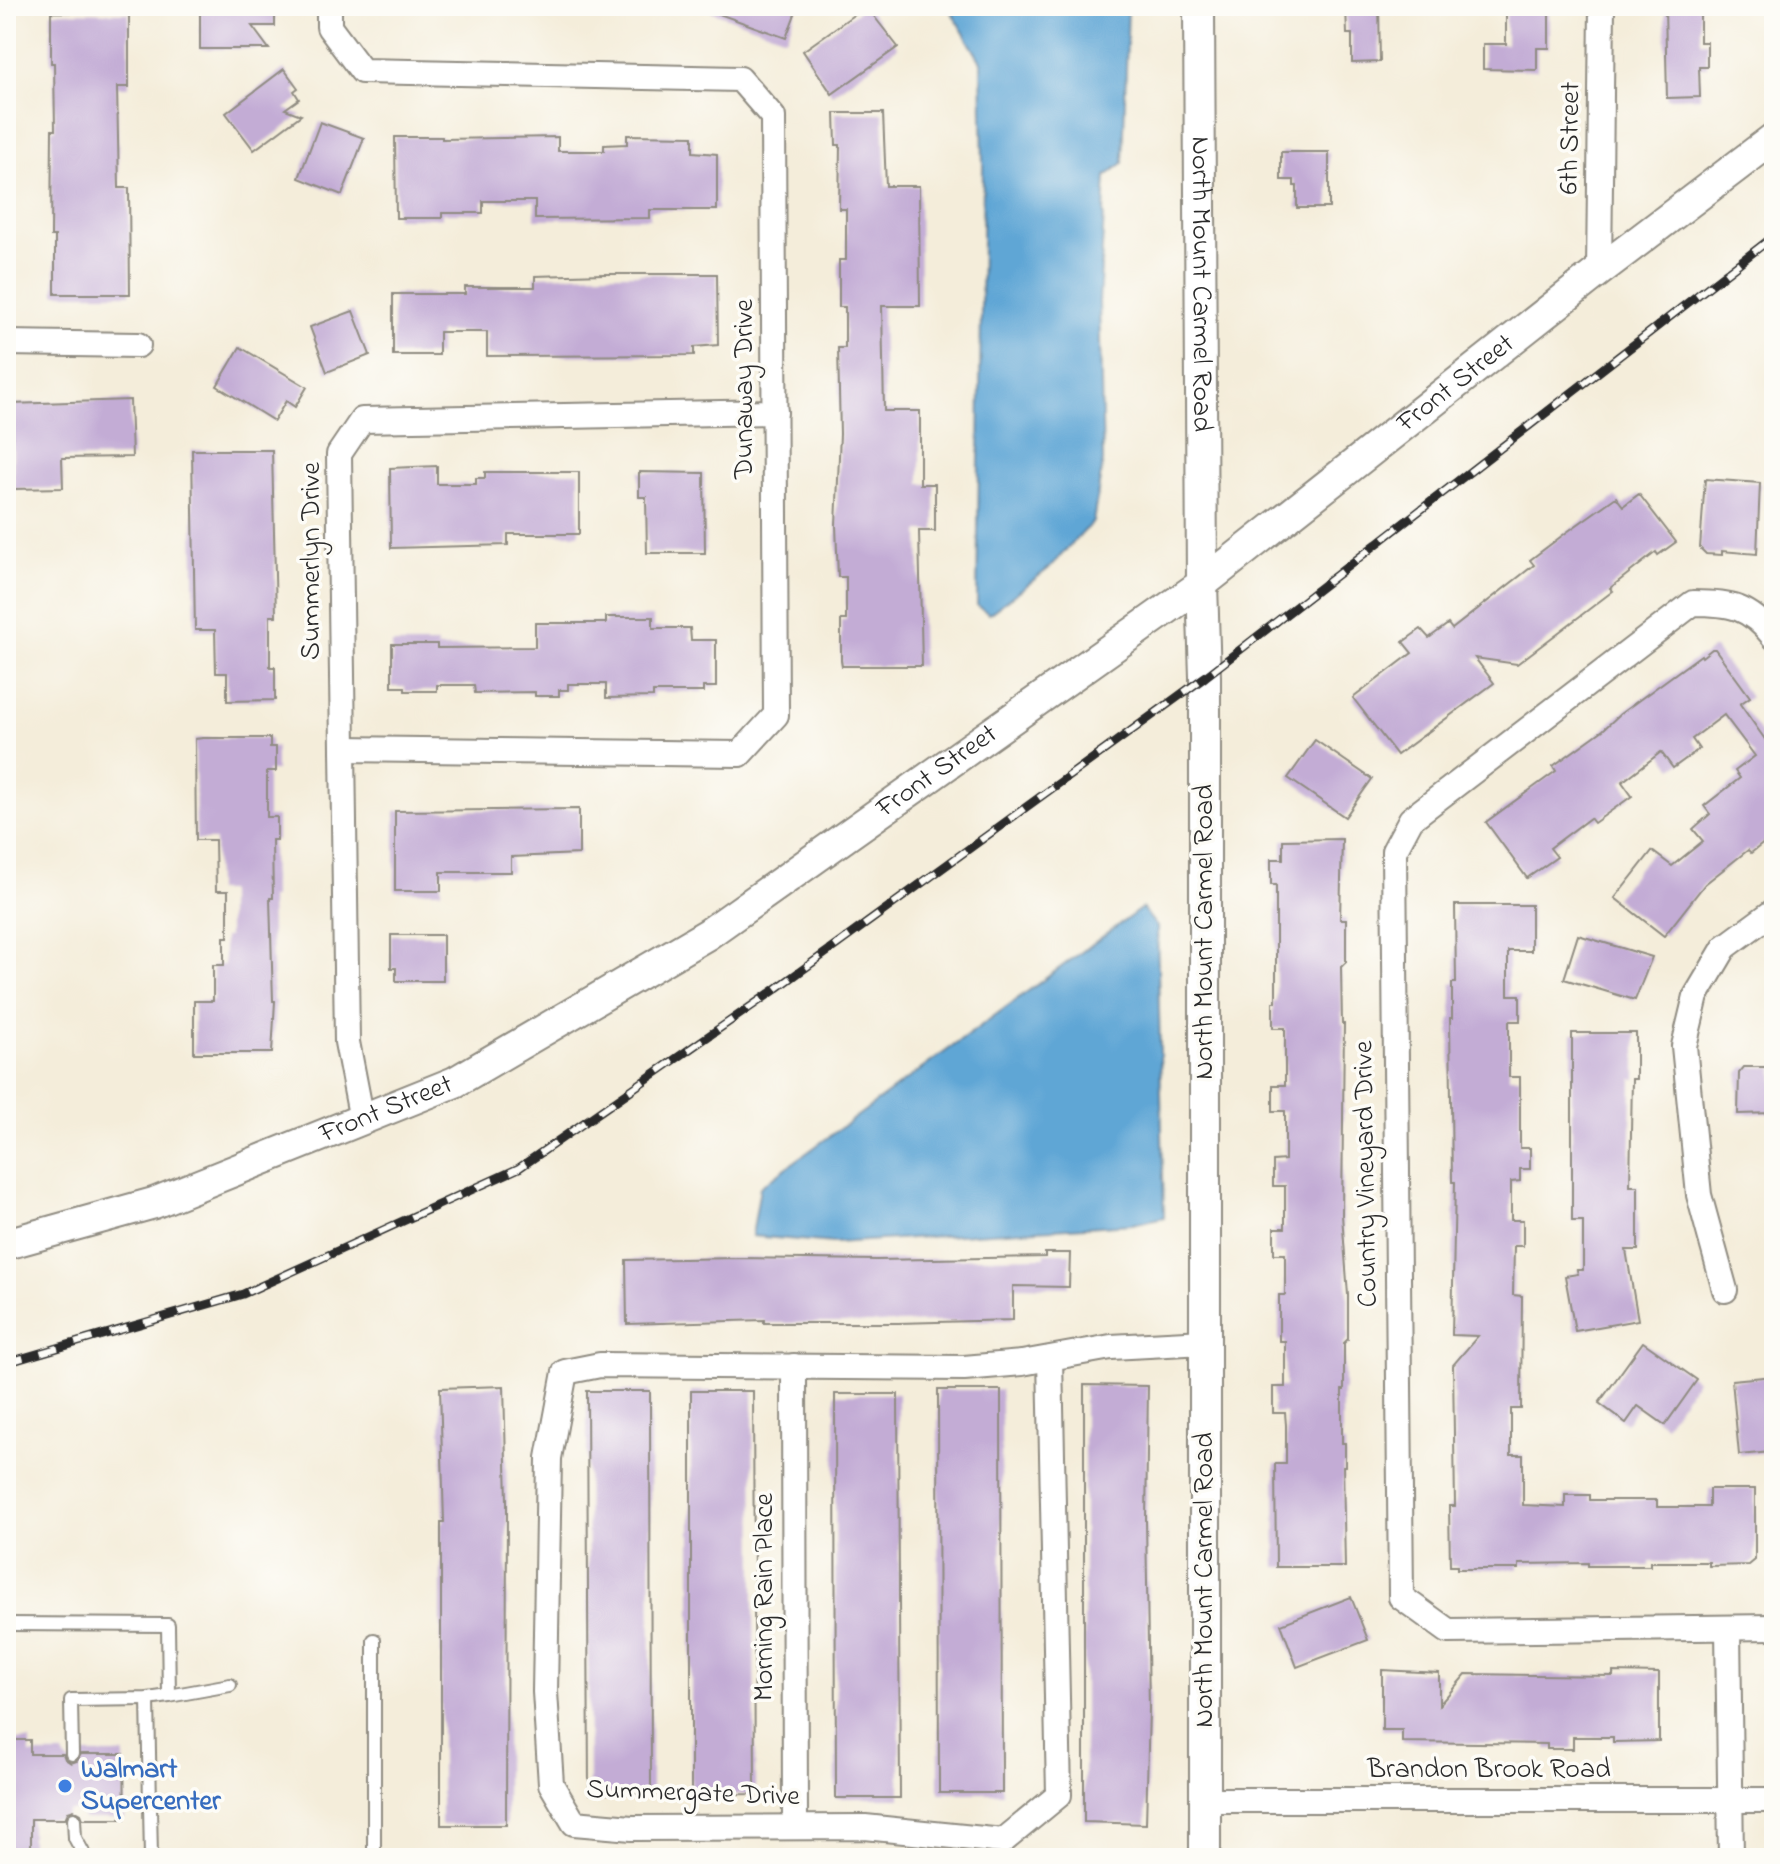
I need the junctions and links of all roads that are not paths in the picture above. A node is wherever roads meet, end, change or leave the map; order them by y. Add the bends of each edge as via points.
1 (329, 6) edge
2 (1199, 6) edge
3 (1602, 6) edge
4 (1774, 138) edge
5 (1599, 271) junction
6 (6, 343) edge
7 (138, 345) dead end
8 (775, 412) junction
9 (1202, 584) junction
10 (1774, 637) edge
11 (343, 749) junction
12 (1774, 911) edge
13 (362, 1120) junction
14 (6, 1244) edge
15 (1725, 1290) dead end
16 (1205, 1342) junction
17 (1050, 1358) junction
18 (794, 1366) junction
19 (6, 1624) edge
20 (1774, 1627) edge
21 (1728, 1628) junction
22 (374, 1640) dead end
23 (230, 1685) dead end
24 (169, 1696) junction
25 (148, 1699) junction
26 (72, 1754) dead end
27 (1205, 1800) junction
28 (1730, 1800) junction
29 (1774, 1800) edge
30 (74, 1819) dead end
31 (795, 1827) junction
32 (86, 1858) edge
33 (151, 1858) edge
34 (374, 1858) edge
35 (1205, 1858) edge
36 (1731, 1858) edge

1 - 8 street, Dunaway Drive via 329,27 362,71 740,79 773,117
2 - 9 street, North Mount Carmel Road
3 - 5 street, 6th Street
4 - 5 street, Front Street
5 - 9 street, Front Street
6 - 7 street
8 - 11 street, Summerlyn Drive via 362,420 339,454
8 - 11 street, Dunaway Drive via 776,715 740,754
9 - 13 street, Front Street via 708,934 455,1082
9 - 16 street, North Mount Carmel Road
10 - 21 street, Country Vineyard Drive via 1761,621 1728,603 1693,603 1411,819 1394,851 1401,1597 1448,1631
11 - 13 street, Summerlyn Drive via 347,1042
12 - 15 street via 1725,947 1696,996 1684,1046 1699,1195
13 - 14 street, Front Street via 154,1203
16 - 17 street, Summergate Drive via 1111,1347
16 - 27 street, North Mount Carmel Road
17 - 18 street, Summergate Drive via 964,1368
17 - 31 street, Summergate Drive via 1059,1795 1003,1841 865,1827
18 - 31 street, Morning Rain Place
18 - 31 street, Summergate Drive via 600,1365 565,1372 549,1458 545,1692 551,1784 574,1823
19 - 24 lane via 168,1625
20 - 21 street, Country Vineyard Drive
21 - 28 street
22 - 34 lane
23 - 24 lane
24 - 25 lane
25 - 26 lane via 71,1700
25 - 33 lane
27 - 28 street, Brandon Brook Road
27 - 35 street, North Mount Carmel Road
28 - 29 street, Brandon Brook Road
28 - 36 street
30 - 32 lane via 75,1838

